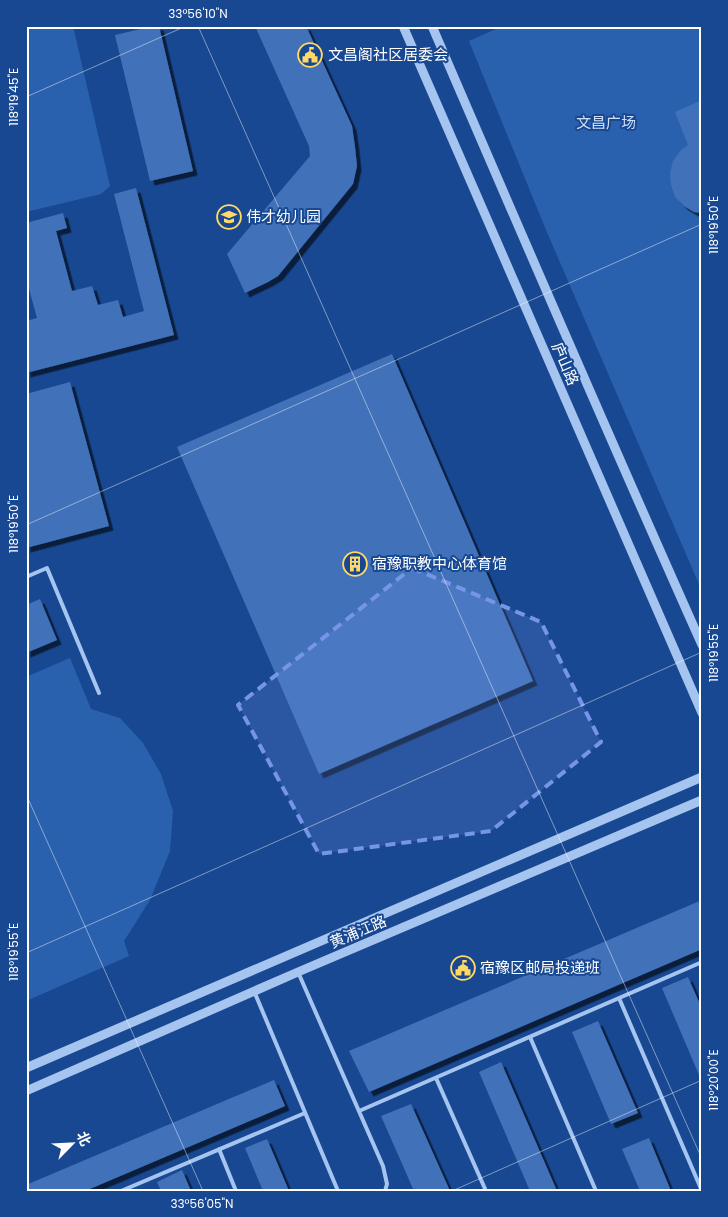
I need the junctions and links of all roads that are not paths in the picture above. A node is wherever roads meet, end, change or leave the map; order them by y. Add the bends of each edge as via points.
1 (403, 26) edge
2 (432, 26) edge
3 (26, 577) edge
4 (702, 645) edge
5 (99, 693) dead end
6 (702, 713) edge
7 (702, 777) edge
8 (702, 800) edge
9 (702, 962) edge
10 (298, 972) junction
11 (254, 991) junction
12 (619, 998) junction
13 (530, 1037) junction
14 (26, 1068) edge
15 (436, 1078) junction
16 (26, 1091) edge
17 (359, 1111) junction
18 (305, 1113) junction
19 (219, 1149) junction
20 (121, 1191) edge
21 (236, 1191) edge
22 (338, 1191) edge
23 (385, 1191) edge
24 (486, 1191) edge
25 (596, 1191) edge
26 (702, 1191) edge

1 - 6 street, 庐山路
2 - 4 street, 庐山路
3 - 5 lane via 47,568
7 - 14 street, 黄浦江路
8 - 10 street, 黄浦江路
9 - 12 lane
10 - 11 street, 黄浦江路
10 - 17 lane
11 - 16 street, 黄浦江路
11 - 18 lane
12 - 13 lane
12 - 26 lane
13 - 15 lane
13 - 25 lane
15 - 17 lane
15 - 24 lane
17 - 23 lane via 383,1166 387,1184
18 - 19 lane
18 - 22 lane
19 - 20 lane
19 - 21 lane

